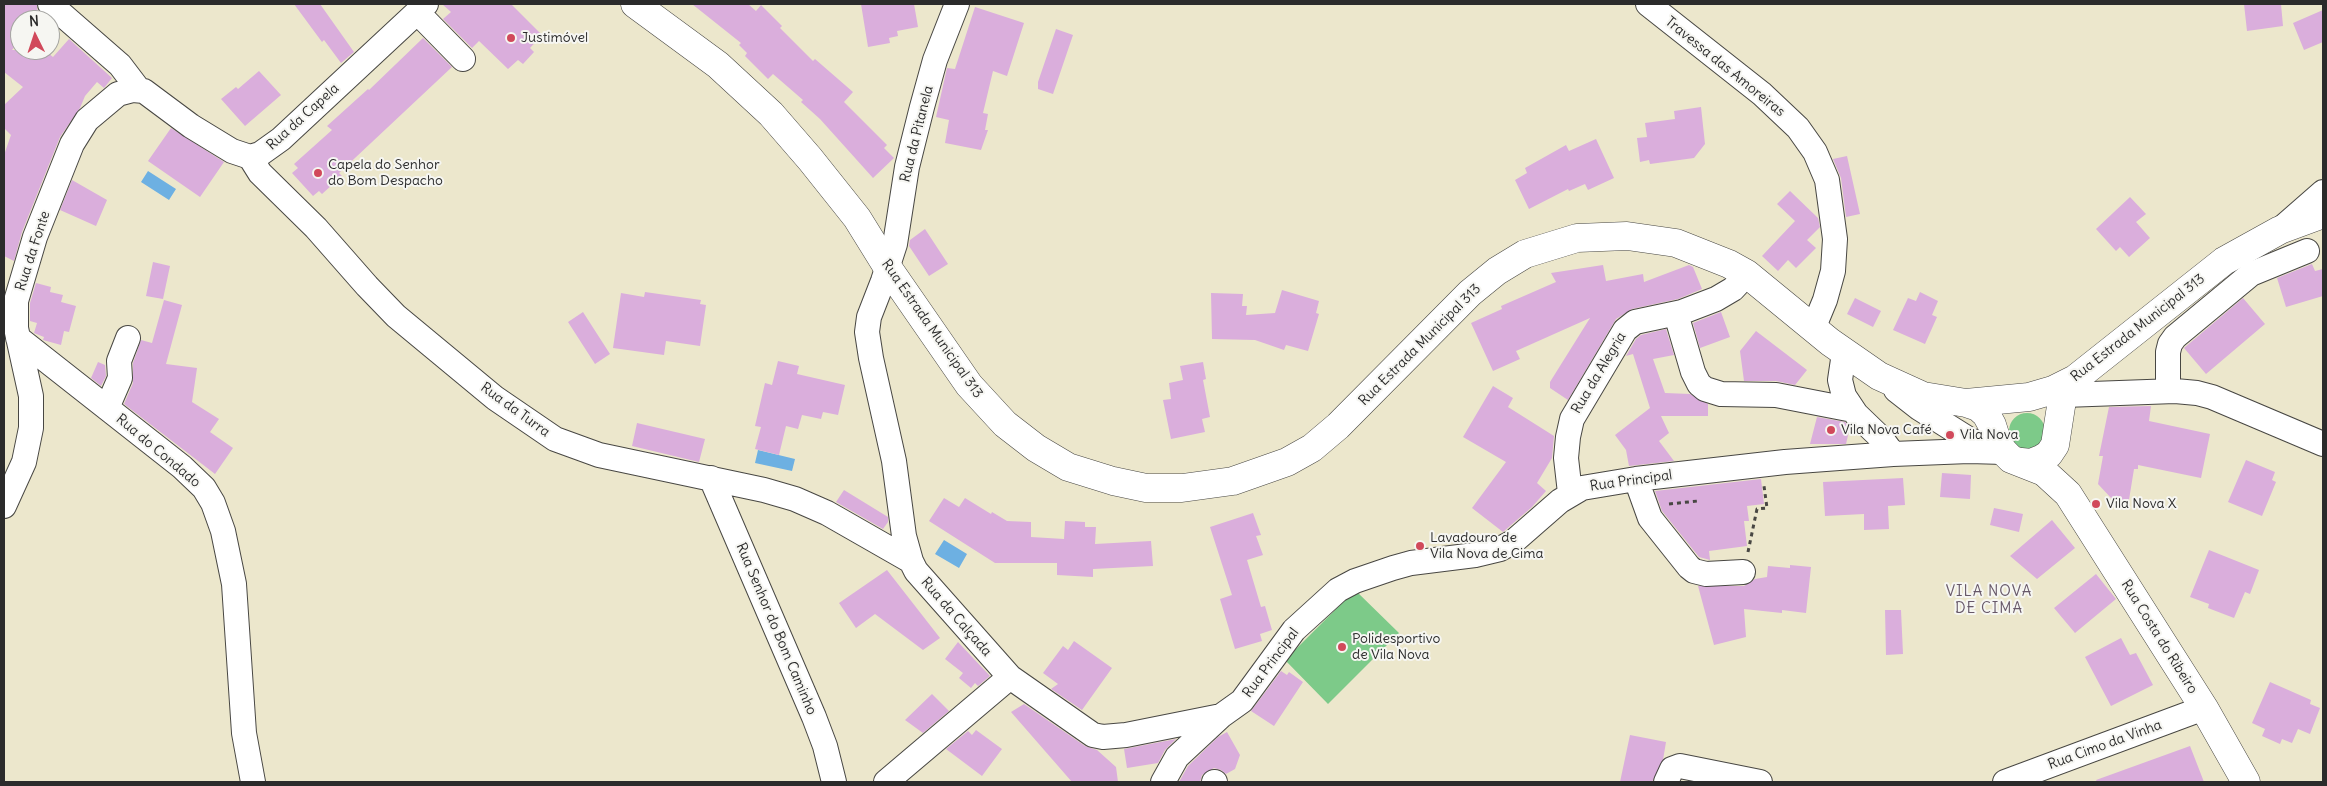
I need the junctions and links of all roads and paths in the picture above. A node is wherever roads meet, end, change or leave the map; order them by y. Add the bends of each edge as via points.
1 (50, 4) edge
2 (636, 4) edge
3 (957, 4) edge
4 (1648, 4) edge
5 (422, 8) edge
6 (463, 59) dead end
7 (139, 90) junction
8 (250, 157) junction
9 (2323, 192) edge
10 (2323, 214) edge
11 (2280, 230) junction
12 (2307, 251) dead end
13 (888, 268) junction
14 (1748, 274) junction
15 (1676, 314) junction
16 (1813, 329) junction
17 (18, 338) junction
18 (128, 338) dead end
19 (1844, 353) junction
20 (1879, 376) junction
21 (2070, 387) junction
22 (2168, 391) junction
23 (2018, 399) junction
24 (1966, 403) junction
25 (107, 408) junction
26 (1853, 410) junction
27 (2057, 435) junction
28 (2323, 444) edge
29 (2007, 449) junction
30 (1893, 454) junction
31 (1762, 465) junction
32 (711, 478) junction
33 (1636, 479) junction
34 (1570, 493) junction
35 (2068, 494) junction
36 (1698, 501) dead end
37 (4, 506) edge
38 (1645, 507) junction
39 (911, 561) junction
40 (1743, 572) joint
41 (1010, 677) junction
42 (2204, 708) junction
43 (1221, 716) junction
44 (253, 782) edge
45 (834, 782) edge
46 (886, 782) edge
47 (1163, 782) edge
48 (1666, 782) edge
49 (1760, 782) edge
50 (2005, 782) edge
51 (2246, 782) edge

1 - 7 street via 120,65
2 - 13 main road, Rua Estrada Municipal 313 via 718,65 770,114 835,188
3 - 13 street, Rua da Pitanela via 922,107
4 - 16 street, Travessa das Amoreiras via 1762,94 1798,128 1815,152 1827,180 1835,239 1833,271
5 - 6 street
5 - 8 street, Rua da Capela via 277,143
7 - 8 street, Rua da Capela via 150,94 191,126 232,151
7 - 17 street, Rua da Fonte via 118,94 106,102 87,120 72,144 35,237 16,301
8 - 32 street, Rua da Turra via 260,173 316,228 396,316 495,398 535,426 555,439 599,455
9 - 11 street
10 - 11 main road, Rua Estrada Municipal 313
11 - 21 main road, Rua Estrada Municipal 313 via 2224,261
12 - 22 street via 2251,274 2172,341 2168,352
13 - 14 main road, Rua Estrada Municipal 313 via 969,385 1005,424 1068,467 1113,482 1146,488 1182,488 1233,480 1287,462 1312,448 1338,426 1470,293 1497,271 1533,251 1577,238 1628,236 1676,243
13 - 39 street, Rua da Calçada via 869,317 868,340
14 - 15 street, Rua da Alegria via 1722,296
14 - 16 main road, Rua Estrada Municipal 313
15 - 26 street via 1693,372 1705,389 1721,394 1776,395
15 - 34 street, Rua da Alegria via 1635,322 1628,327 1579,405 1568,436
16 - 19 main road, Rua Estrada Municipal 313
17 - 25 street, Rua do Condado
17 - 37 street, Rua da Fonte via 31,396 31,428 24,462
18 - 25 street via 119,361 120,378
19 - 20 main road, Rua Estrada Municipal 313
19 - 26 street via 1841,388
20 - 24 main road, Rua Estrada Municipal 313 via 1923,396
20 - 29 street via 1911,403 1970,440
21 - 22 street
21 - 23 main road, Rua Estrada Municipal 313
21 - 27 main road via 2060,408
22 - 28 street via 2212,397
23 - 24 main road, Rua Estrada Municipal 313
23 - 27 main road via 2047,404 2056,416
23 - 29 main road via 1997,416
24 - 29 main road via 1982,410
25 - 44 street, Rua do Condado via 193,477 204,488 218,516 234,584 242,720
26 - 30 street
27 - 29 main road via 2049,454 2031,463
27 - 35 main road
29 - 30 street, Rua Principal
29 - 35 main road via 2044,472
30 - 31 street, Rua Principal
31 - 33 street, Rua Principal
31 - 40 path via 1767,508 1757,509
32 - 39 street, Rua da Turra via 812,505
32 - 45 street, Rua Senhor do Bom Caminho via 816,722
33 - 34 street, Rua Principal
33 - 38 street
34 - 43 street, Rua Principal via 1513,542 1500,549 1393,568 1338,590 1294,630 1242,701
35 - 42 main road, Rua Costa do Ribeiro
36 - 38 path
38 - 40 street via 1672,548 1694,571 1720,575
39 - 41 street, Rua da Calçada via 923,581
41 - 43 street, Rua da Calçada via 1093,735 1103,737
41 - 46 street
42 - 50 street, Rua Cimo da Vinha
42 - 51 main road, Rua Costa do Ribeiro
43 - 47 street via 1178,758
48 - 49 street via 1672,768 1684,766

